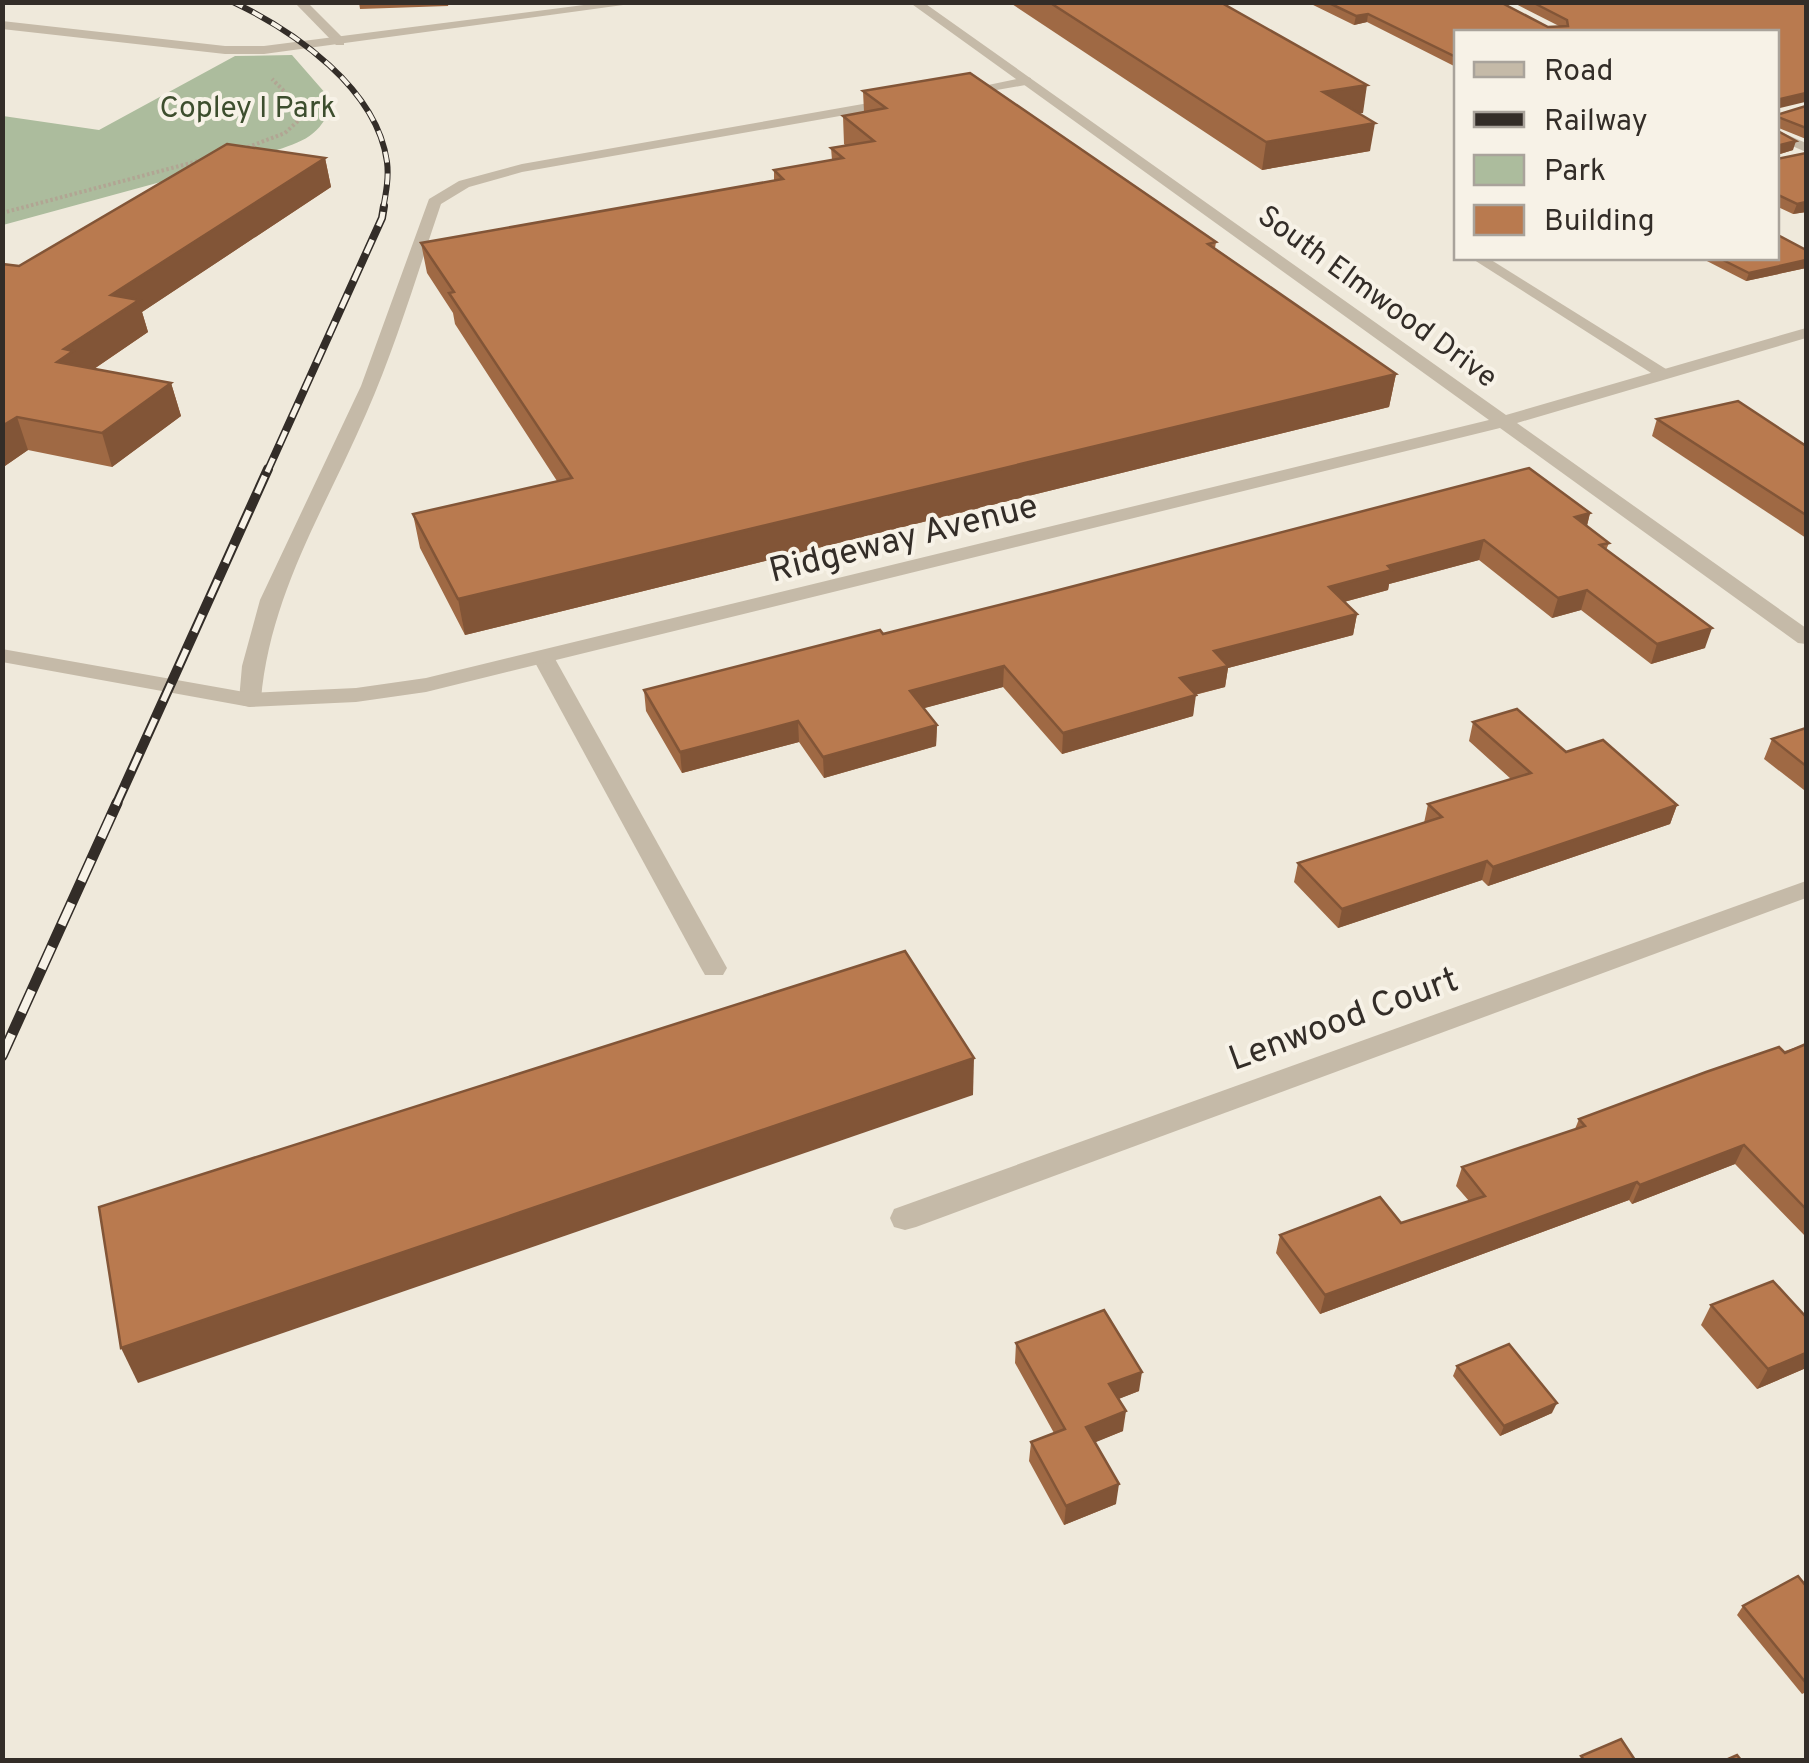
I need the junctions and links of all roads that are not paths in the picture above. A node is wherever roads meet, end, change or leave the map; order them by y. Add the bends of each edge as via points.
1 (300, 2) edge
2 (640, 2) edge
3 (915, 2) edge
4 (2, 25) edge
5 (340, 42) junction
6 (1026, 82) junction
7 (949, 94) edge
8 (911, 100) edge
9 (1779, 136) edge
10 (1802, 154) edge
11 (1481, 260) edge
12 (1806, 333) edge
13 (1665, 374) junction
14 (1502, 422) junction
15 (1806, 638) edge
16 (543, 657) junction
17 (8, 660) edge
18 (250, 700) junction
19 (1806, 890) edge
20 (714, 968) dead end
21 (905, 1218) dead end

1 - 5 street
2 - 5 street
3 - 6 street, South Elmwood Drive
4 - 5 street via 225,50
6 - 7 street
6 - 14 street, South Elmwood Drive
8 - 18 street via 522,168 465,184 434,202 387,342 298,528 262,628
9 - 10 street
11 - 13 street
12 - 13 street, Ridgeway Avenue
13 - 14 street, Ridgeway Avenue
14 - 15 street, South Elmwood Drive
14 - 16 street, Ridgeway Avenue
16 - 18 street, Ridgeway Avenue via 374,693
16 - 20 street
17 - 18 street, Ridgeway Avenue
19 - 21 street, Lenwood Court

